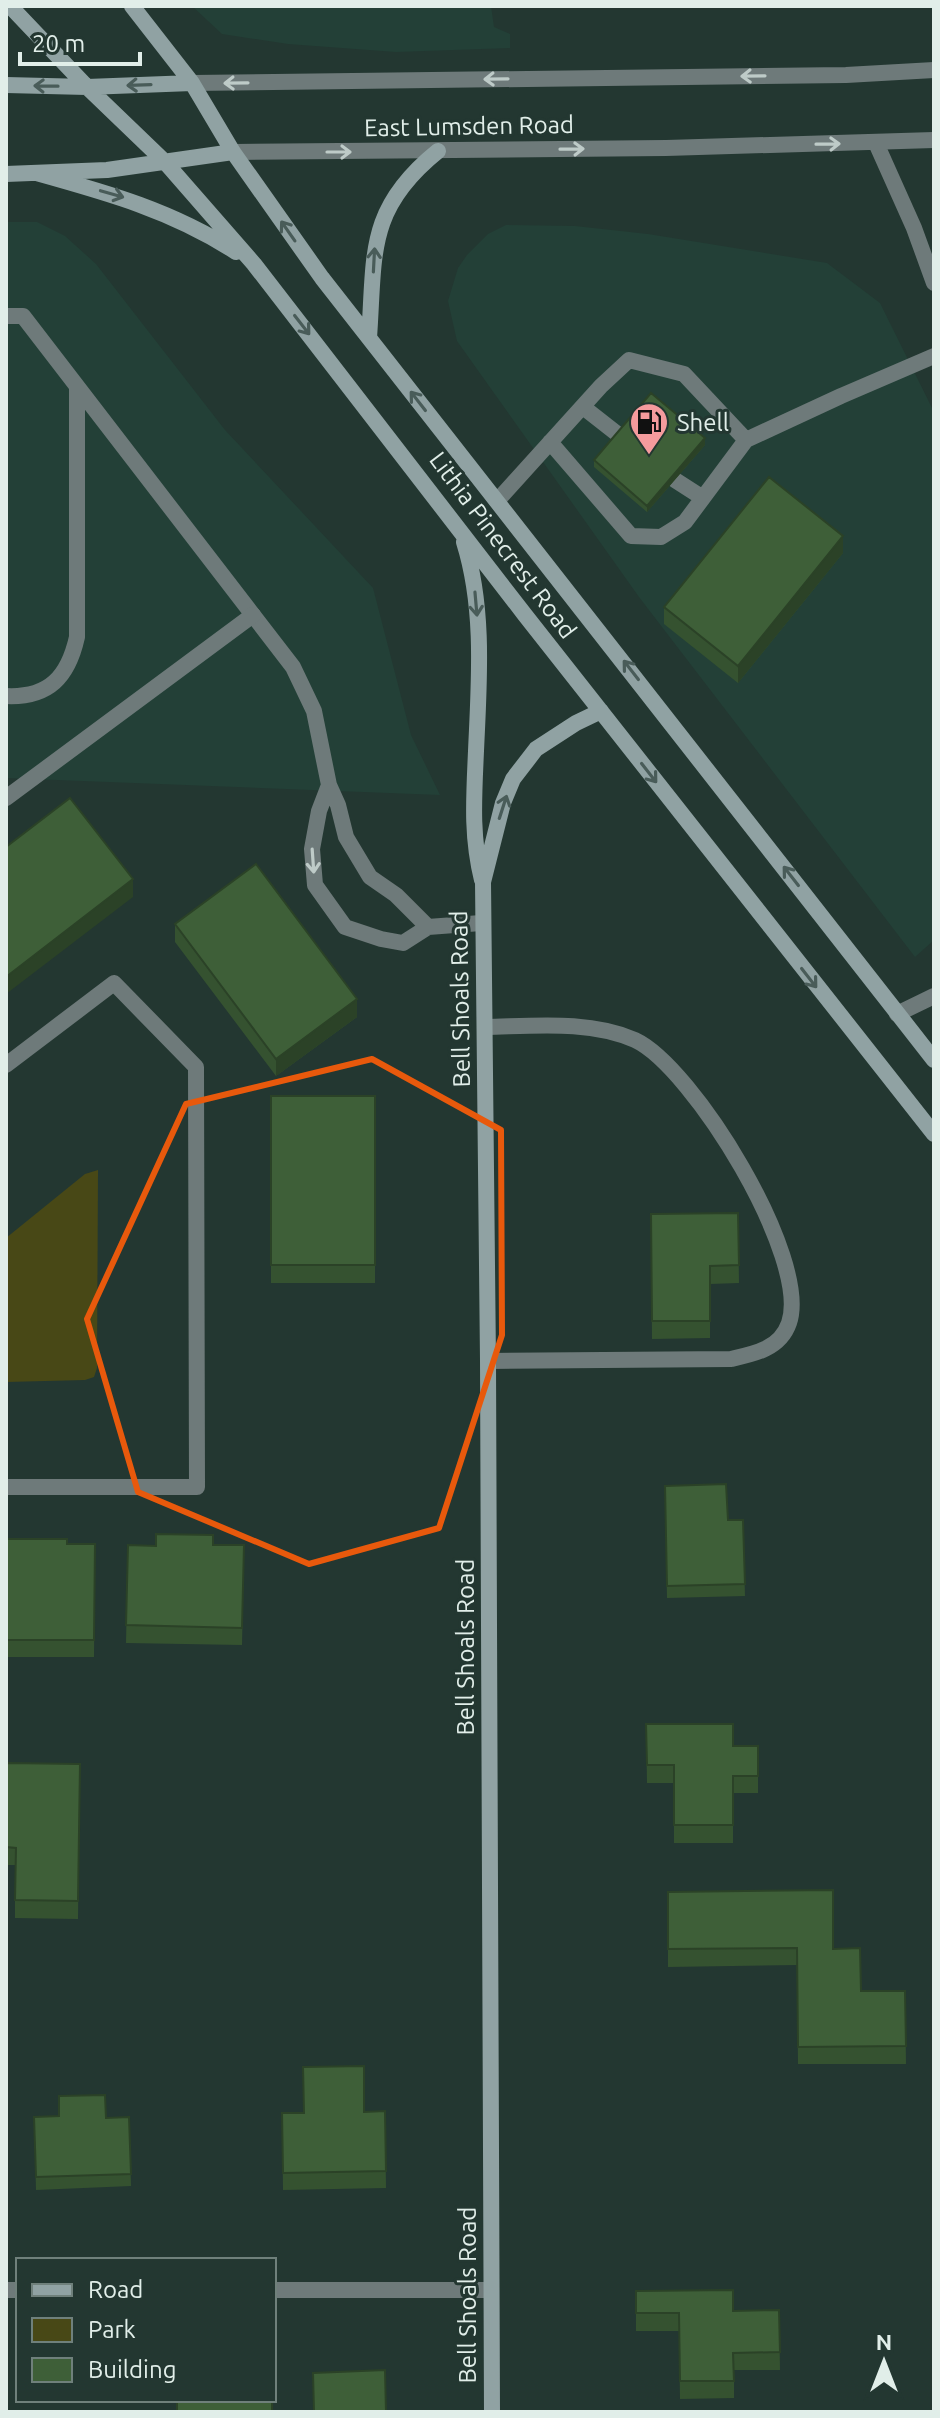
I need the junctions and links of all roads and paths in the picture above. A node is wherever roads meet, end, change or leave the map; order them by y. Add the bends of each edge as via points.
1 (10, 6) edge
2 (132, 6) edge
3 (934, 70) edge
4 (192, 83) junction
5 (6, 85) edge
6 (87, 87) junction
7 (934, 140) edge
8 (876, 143) junction
9 (438, 151) junction
10 (233, 152) junction
11 (165, 162) junction
12 (36, 173) junction
13 (6, 174) edge
14 (254, 264) junction
15 (934, 283) edge
16 (6, 316) edge
17 (369, 338) junction
18 (934, 356) edge
19 (77, 386) junction
20 (583, 407) junction
21 (620, 436) edge
22 (746, 440) junction
23 (550, 442) junction
24 (675, 480) edge
25 (703, 498) junction
26 (497, 501) junction
27 (460, 528) junction
28 (253, 615) junction
29 (6, 696) edge
30 (601, 711) junction
31 (329, 785) junction
32 (6, 798) edge
33 (483, 882) junction
34 (481, 923) junction
35 (428, 927) junction
36 (934, 996) edge
37 (897, 1014) junction
38 (486, 1027) junction
39 (934, 1060) edge
40 (6, 1065) edge
41 (934, 1134) edge
42 (488, 1361) junction
43 (6, 1487) edge
44 (276, 2290) edge
45 (490, 2290) junction
46 (492, 2412) edge

1 - 6 main road, Lithia Pinecrest Road
2 - 4 main road, Lithia Pinecrest Road
3 -> 4 street, East Lumsden Road
4 -> 6 main road, East Lumsden Road
4 - 10 main road, Lithia Pinecrest Road
6 -> 5 main road, East Lumsden Road
6 - 11 main road, Lithia Pinecrest Road
7 - 8 street, East Lumsden Road
9 -> 8 street, East Lumsden Road
8 - 15 street
10 -> 9 street, East Lumsden Road
17 -> 9 main road via 379,226 395,196
10 - 11 main road, East Lumsden Road
17 -> 10 main road, Lithia Pinecrest Road
11 - 12 main road, East Lumsden Road
11 - 14 main road, Lithia Pinecrest Road
12 - 13 main road, East Lumsden Road
12 -> 14 main road via 169,215
14 -> 27 main road, Lithia Pinecrest Road
16 - 19 street via 23,316
26 -> 17 main road, Lithia Pinecrest Road
18 - 22 street
19 - 28 street
19 - 29 street via 77,637 64,673 51,686
20 - 21 street
20 - 22 street via 629,360 684,374
20 - 23 street
22 - 25 street
23 - 25 street via 631,536 661,537 685,522
23 - 26 street
24 - 25 street
37 -> 26 main road, Lithia Pinecrest Road
27 - 30 main road, Lithia Pinecrest Road
27 -> 33 main road via 470,561 480,663 473,809 474,848
28 - 31 street via 305,688 321,736
28 - 32 street
33 -> 30 main road via 513,779 536,749
30 -> 41 main road, Lithia Pinecrest Road
31 - 35 street via 346,837 370,877
31 -> 35 street via 312,849 315,885 345,927 403,943
33 - 34 main road, Bell Shoals Road
34 - 35 street
34 - 38 main road, Bell Shoals Road
36 - 37 street
37 - 39 main road, Lithia Pinecrest Road
38 - 42 main road, Bell Shoals Road
38 - 42 street via 606,1029 661,1057 715,1123 766,1212 786,1265 791,1311 777,1342 759,1354 731,1359
40 - 43 street via 114,983 196,1067 197,1487
42 - 45 main road, Bell Shoals Road
44 - 45 street
45 - 46 main road, Bell Shoals Road

